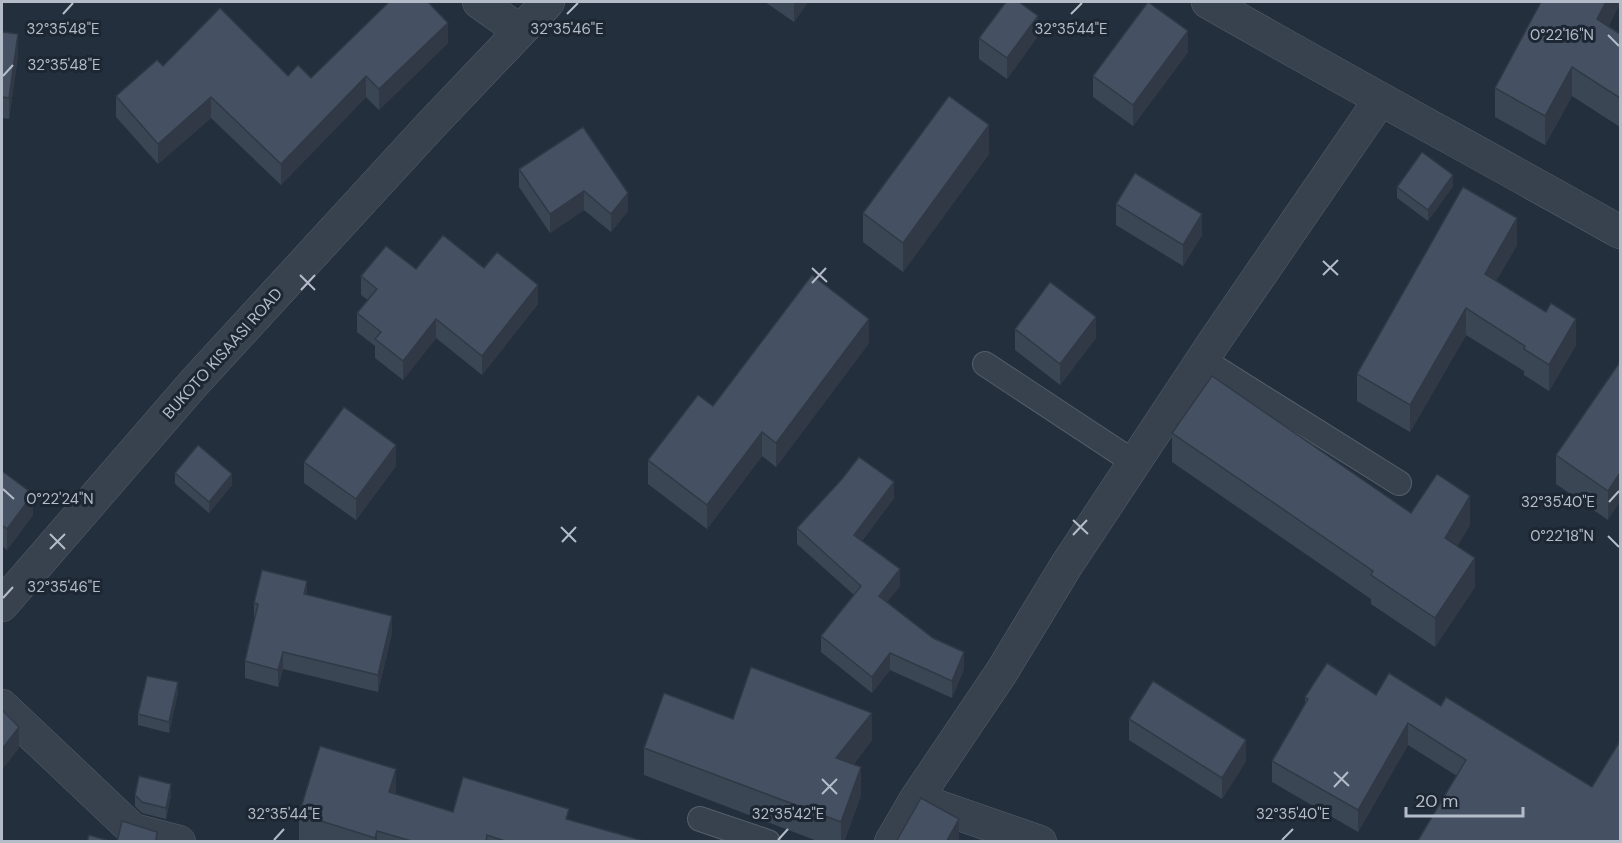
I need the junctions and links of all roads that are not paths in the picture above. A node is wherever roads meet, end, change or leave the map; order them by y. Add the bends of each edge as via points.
1 (479, 2) edge
2 (548, 2) edge
3 (1208, 2) edge
4 (1248, 12) edge
5 (520, 31) junction
6 (1380, 100) junction
7 (1620, 232) edge
8 (1203, 360) junction
9 (985, 364) dead end
10 (1135, 463) junction
11 (1399, 483) dead end
12 (2, 605) edge
13 (2, 706) edge
14 (916, 799) junction
15 (700, 819) dead end
16 (179, 842) edge
17 (768, 842) edge
18 (891, 842) edge
19 (1040, 842) edge

1 - 5 street
2 - 5 street, BUKOTO KISAASI ROAD
3 - 4 street
4 - 6 street
5 - 12 street, BUKOTO KISAASI ROAD via 193,384
6 - 7 street
6 - 8 street
8 - 10 street
8 - 11 lane
9 - 10 lane
10 - 14 street
13 - 16 street via 133,830
14 - 18 street
14 - 19 street
15 - 17 lane

